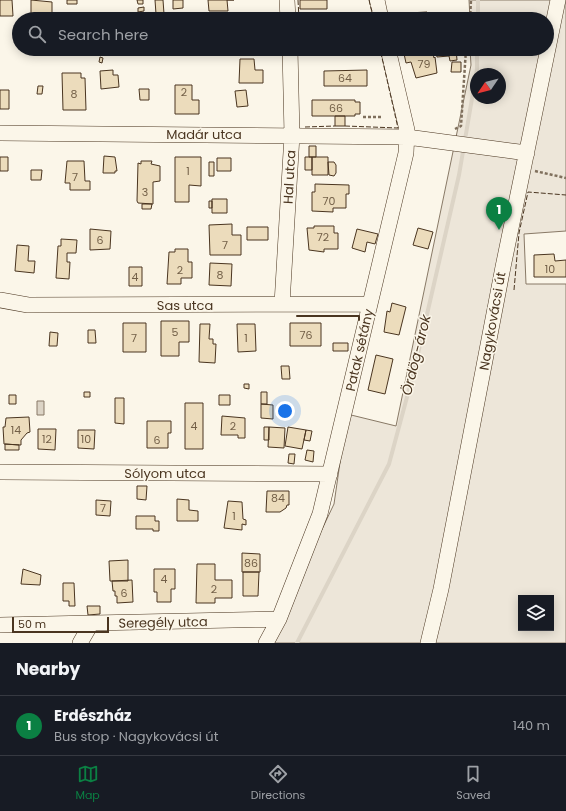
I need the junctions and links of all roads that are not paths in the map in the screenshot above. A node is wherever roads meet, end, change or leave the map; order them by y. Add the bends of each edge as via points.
1 (287, 0) edge
2 (377, 0) edge
3 (558, 0) edge
4 (288, 12) edge
5 (380, 12) edge
6 (554, 19) edge
7 (290, 56) edge
8 (390, 56) edge
9 (546, 56) edge
10 (0, 133) edge
11 (292, 135) junction
12 (407, 137) junction
13 (526, 153) junction
14 (0, 300) edge
15 (282, 304) junction
16 (370, 304) junction
17 (0, 472) edge
18 (330, 474) junction
19 (279, 619) junction
20 (91, 624) junction
21 (0, 625) edge
22 (80, 643) edge
23 (266, 643) edge
24 (428, 643) edge

1 - 4 street
2 - 5 street
3 - 6 street, Nagykovácsi út
7 - 11 street, Hal utca
8 - 12 street, Patak sétány
9 - 13 street, Nagykovácsi út
10 - 11 street, Madár utca
11 - 12 street, Madár utca
11 - 15 street, Hal utca
12 - 13 street, Madár utca
12 - 16 street, Patak sétány via 406,154
13 - 24 street, Nagykovácsi út via 441,589
14 - 15 street, Sas utca via 28,305
15 - 16 street, Sas utca
16 - 18 street, Patak sétány
17 - 18 street, Sólyom utca
18 - 19 street, Patak sétány via 320,514
19 - 20 street, Seregély utca
19 - 23 street, Patak sétány
20 - 21 street, Seregély utca
20 - 22 street

